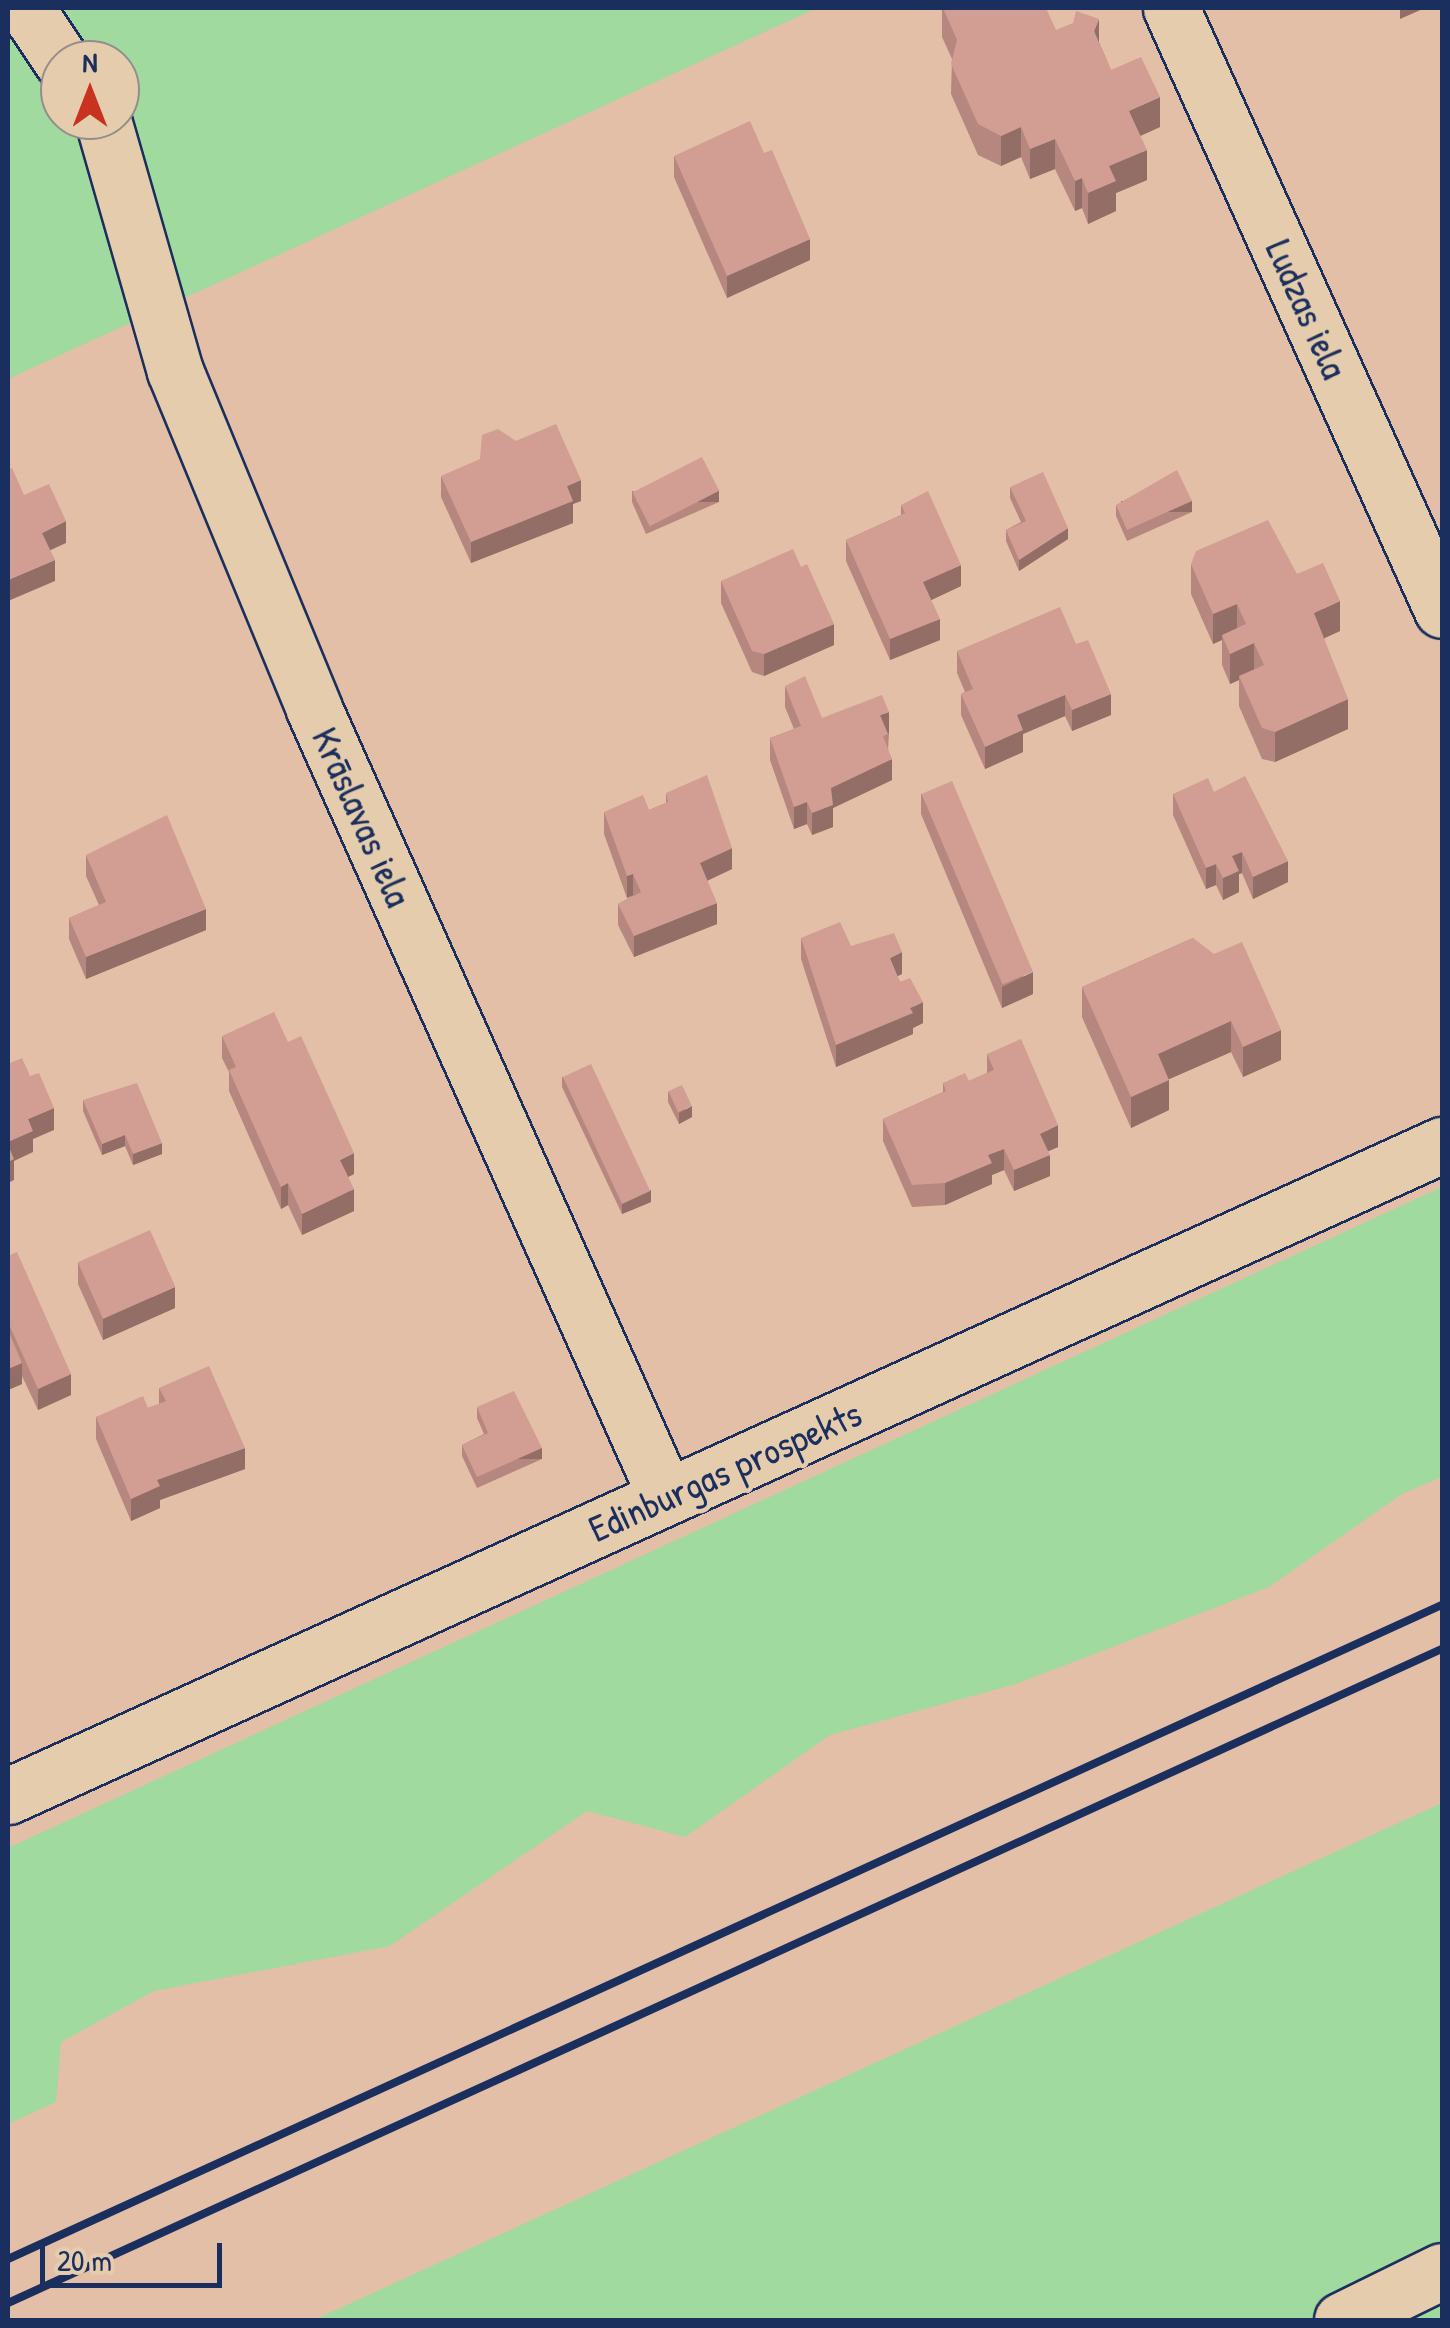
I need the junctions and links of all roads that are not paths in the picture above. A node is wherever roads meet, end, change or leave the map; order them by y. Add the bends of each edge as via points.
1 (26, 8) edge
2 (1171, 8) edge
3 (47, 40) edge
4 (109, 140) edge
5 (1442, 610) edge
6 (1442, 1146) edge
7 (666, 1498) junction
8 (8, 1796) edge
9 (1442, 2270) edge
10 (1342, 2320) edge

1 - 3 street
2 - 5 street, Ludzas iela
4 - 7 street, Krāslavas iela via 190,406 314,709
6 - 7 street, Edinburgas prospekts
7 - 8 street, Edinburgas prospekts
9 - 10 street

